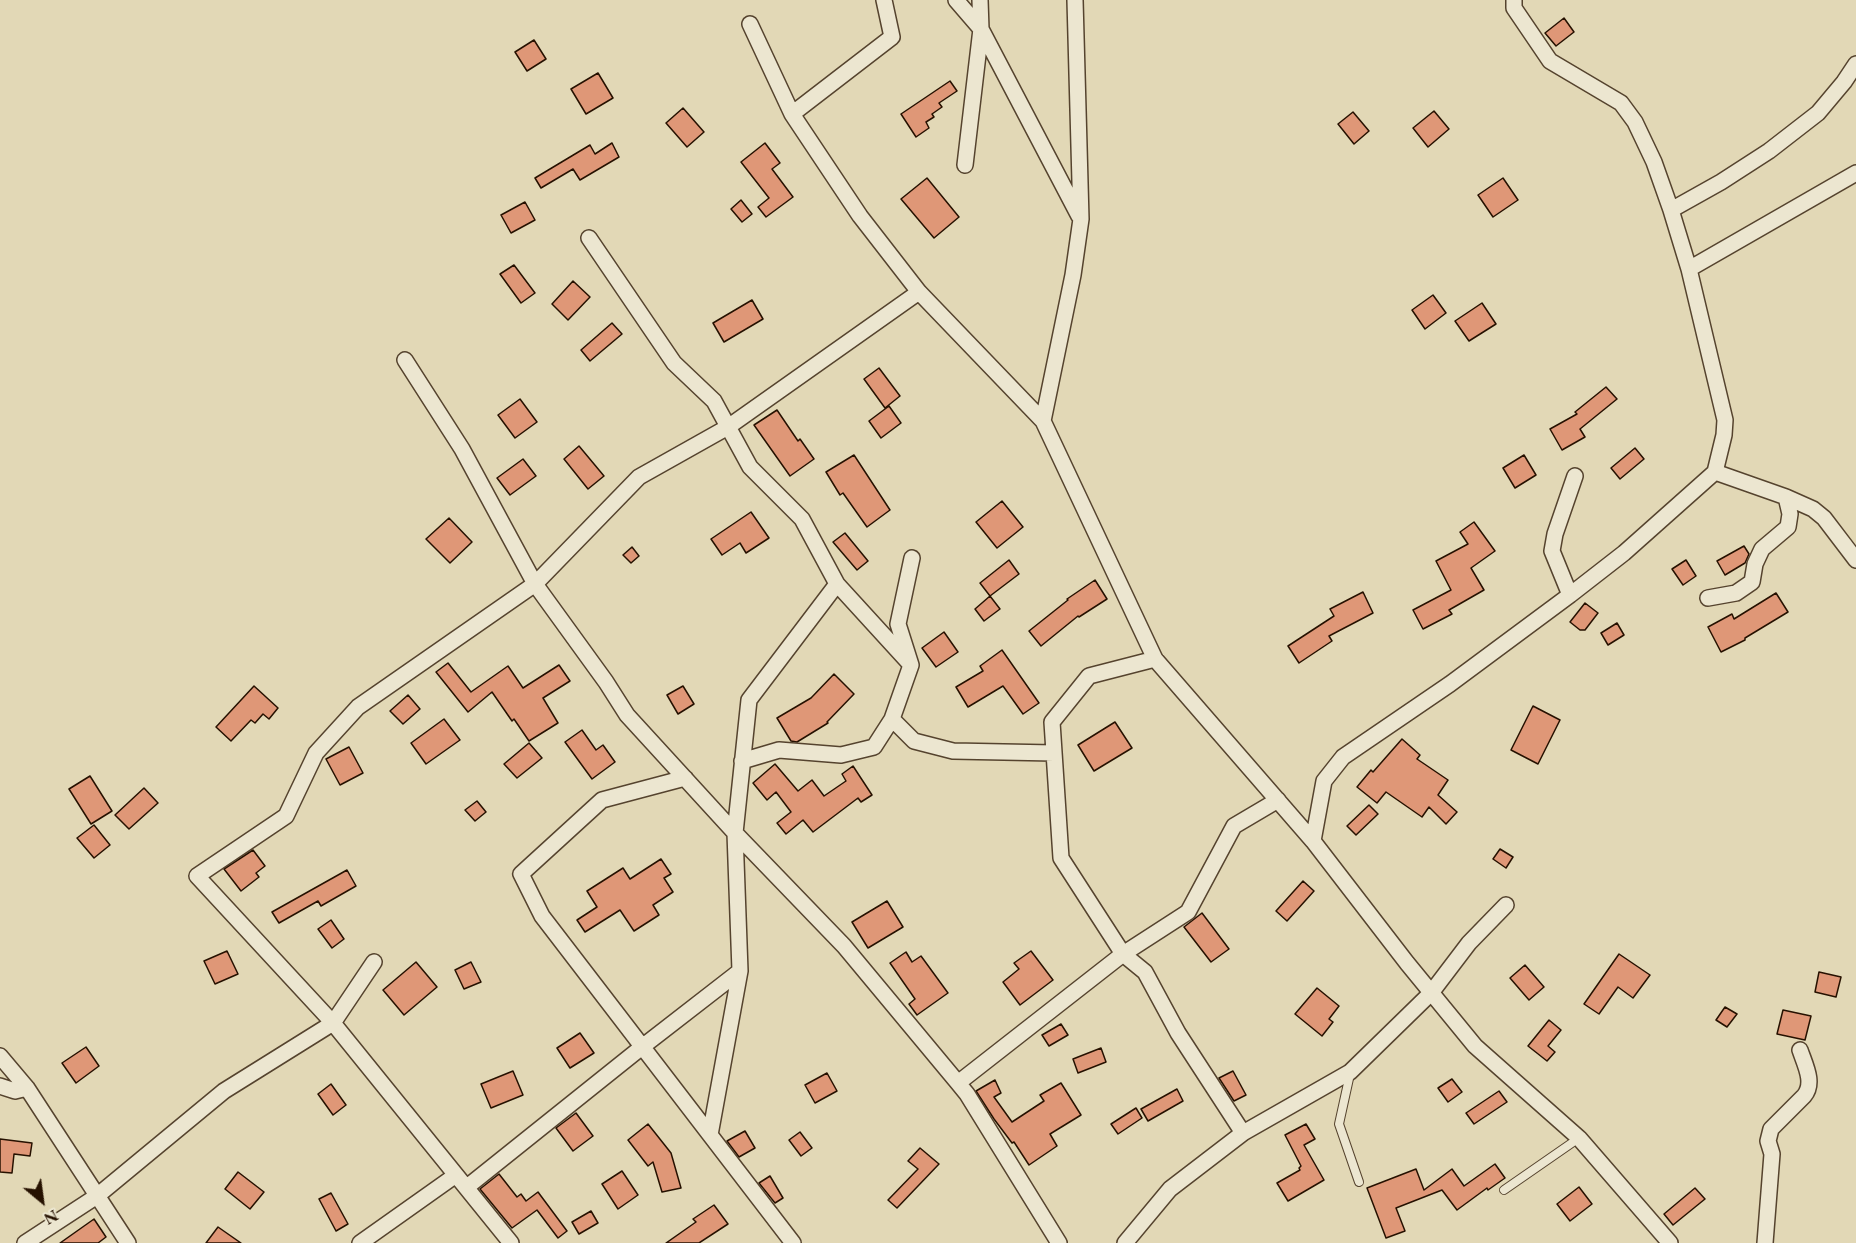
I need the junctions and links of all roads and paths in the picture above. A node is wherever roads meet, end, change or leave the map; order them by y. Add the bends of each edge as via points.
1 (884, 0) edge
2 (956, 0) edge
3 (980, 0) edge
4 (1075, 0) edge
5 (1514, 0) edge
6 (750, 24) dead end
7 (981, 29) junction
8 (1856, 64) edge
9 (792, 114) junction
10 (965, 165) dead end
11 (1856, 173) edge
12 (1671, 210) junction
13 (1081, 219) junction
14 (588, 238) dead end
15 (1689, 269) junction
16 (919, 292) junction
17 (405, 360) dead end
18 (1043, 421) junction
19 (728, 427) junction
20 (1715, 472) junction
21 (1575, 476) dead end
22 (1786, 497) junction
23 (912, 558) dead end
24 (1856, 560) edge
25 (535, 584) junction
26 (837, 584) junction
27 (1570, 595) junction
28 (1708, 598) dead end
29 (1155, 659) junction
30 (910, 665) junction
31 (892, 719) junction
32 (1054, 753) junction
33 (742, 761) junction
34 (685, 778) junction
35 (1278, 800) junction
36 (735, 833) junction
37 (1313, 841) junction
38 (1506, 905) dead end
39 (1123, 954) junction
40 (374, 962) dead end
41 (740, 971) junction
42 (1431, 993) junction
43 (333, 1023) junction
44 (642, 1047) junction
45 (1800, 1050) dead end
46 (0, 1056) edge
47 (1350, 1072) junction
48 (958, 1083) junction
49 (0, 1086) edge
50 (27, 1088) junction
51 (1243, 1133) junction
52 (710, 1135) junction
53 (1579, 1138) junction
54 (456, 1174) junction
55 (1359, 1182) dead end
56 (466, 1187) junction
57 (1504, 1190) dead end
58 (97, 1196) junction
59 (25, 1243) edge
60 (128, 1243) edge
61 (360, 1243) edge
62 (512, 1243) edge
63 (792, 1243) edge
64 (1059, 1243) edge
65 (1125, 1243) edge
66 (1670, 1243) edge
67 (1765, 1243) edge

1 - 9 street via 892,38
2 - 7 street
3 - 7 street
4 - 13 street
5 - 12 street via 1514,8 1550,61 1621,103 1654,162
6 - 9 street
7 - 10 street
7 - 13 street
8 - 12 street via 1818,113 1769,151
9 - 16 street via 860,216
11 - 15 street
12 - 15 street
13 - 18 street
14 - 19 street via 674,363 714,401
15 - 20 street via 1725,420
16 - 18 street
16 - 19 street
17 - 25 street via 462,450
18 - 29 street
19 - 25 street via 639,477
19 - 26 street via 750,467 802,519
20 - 22 street
20 - 27 street
21 - 27 street via 1552,551
22 - 24 street via 1824,518
22 - 28 street via 1788,527 1762,549 1752,582 1736,593
23 - 30 street via 898,624
25 - 34 street via 627,715
25 - 43 street via 358,707 316,753 286,816 197,876
26 - 30 street
26 - 33 street via 749,700
27 - 37 street via 1343,757 1324,781
29 - 32 street via 1089,676 1052,722
29 - 35 street
30 - 31 street
31 - 32 street via 915,741 953,751
31 - 33 street via 873,747 841,754 778,750
32 - 39 street via 1061,858
33 - 36 street
34 - 36 street
34 - 44 street via 602,800 521,874 542,916
35 - 37 street
35 - 39 street via 1234,826 1188,912
36 - 41 street
36 - 48 street via 843,946
37 - 42 street
38 - 42 street via 1469,943
39 - 48 street
39 - 51 street via 1145,972 1178,1033
40 - 43 street
41 - 44 street
41 - 52 street
42 - 47 street
42 - 53 street via 1475,1046
43 - 54 street
43 - 58 street via 224,1090
44 - 52 street
44 - 56 street
45 - 67 street via 1811,1084 1809,1091 1771,1128
46 - 50 street
47 - 51 street
47 - 55 lane via 1339,1124
48 - 64 street
49 - 50 street via 15,1091
50 - 58 street
51 - 65 street via 1170,1189
52 - 63 street
53 - 57 lane
53 - 66 street
54 - 56 street
54 - 61 street
56 - 62 street
58 - 59 street
58 - 60 street

